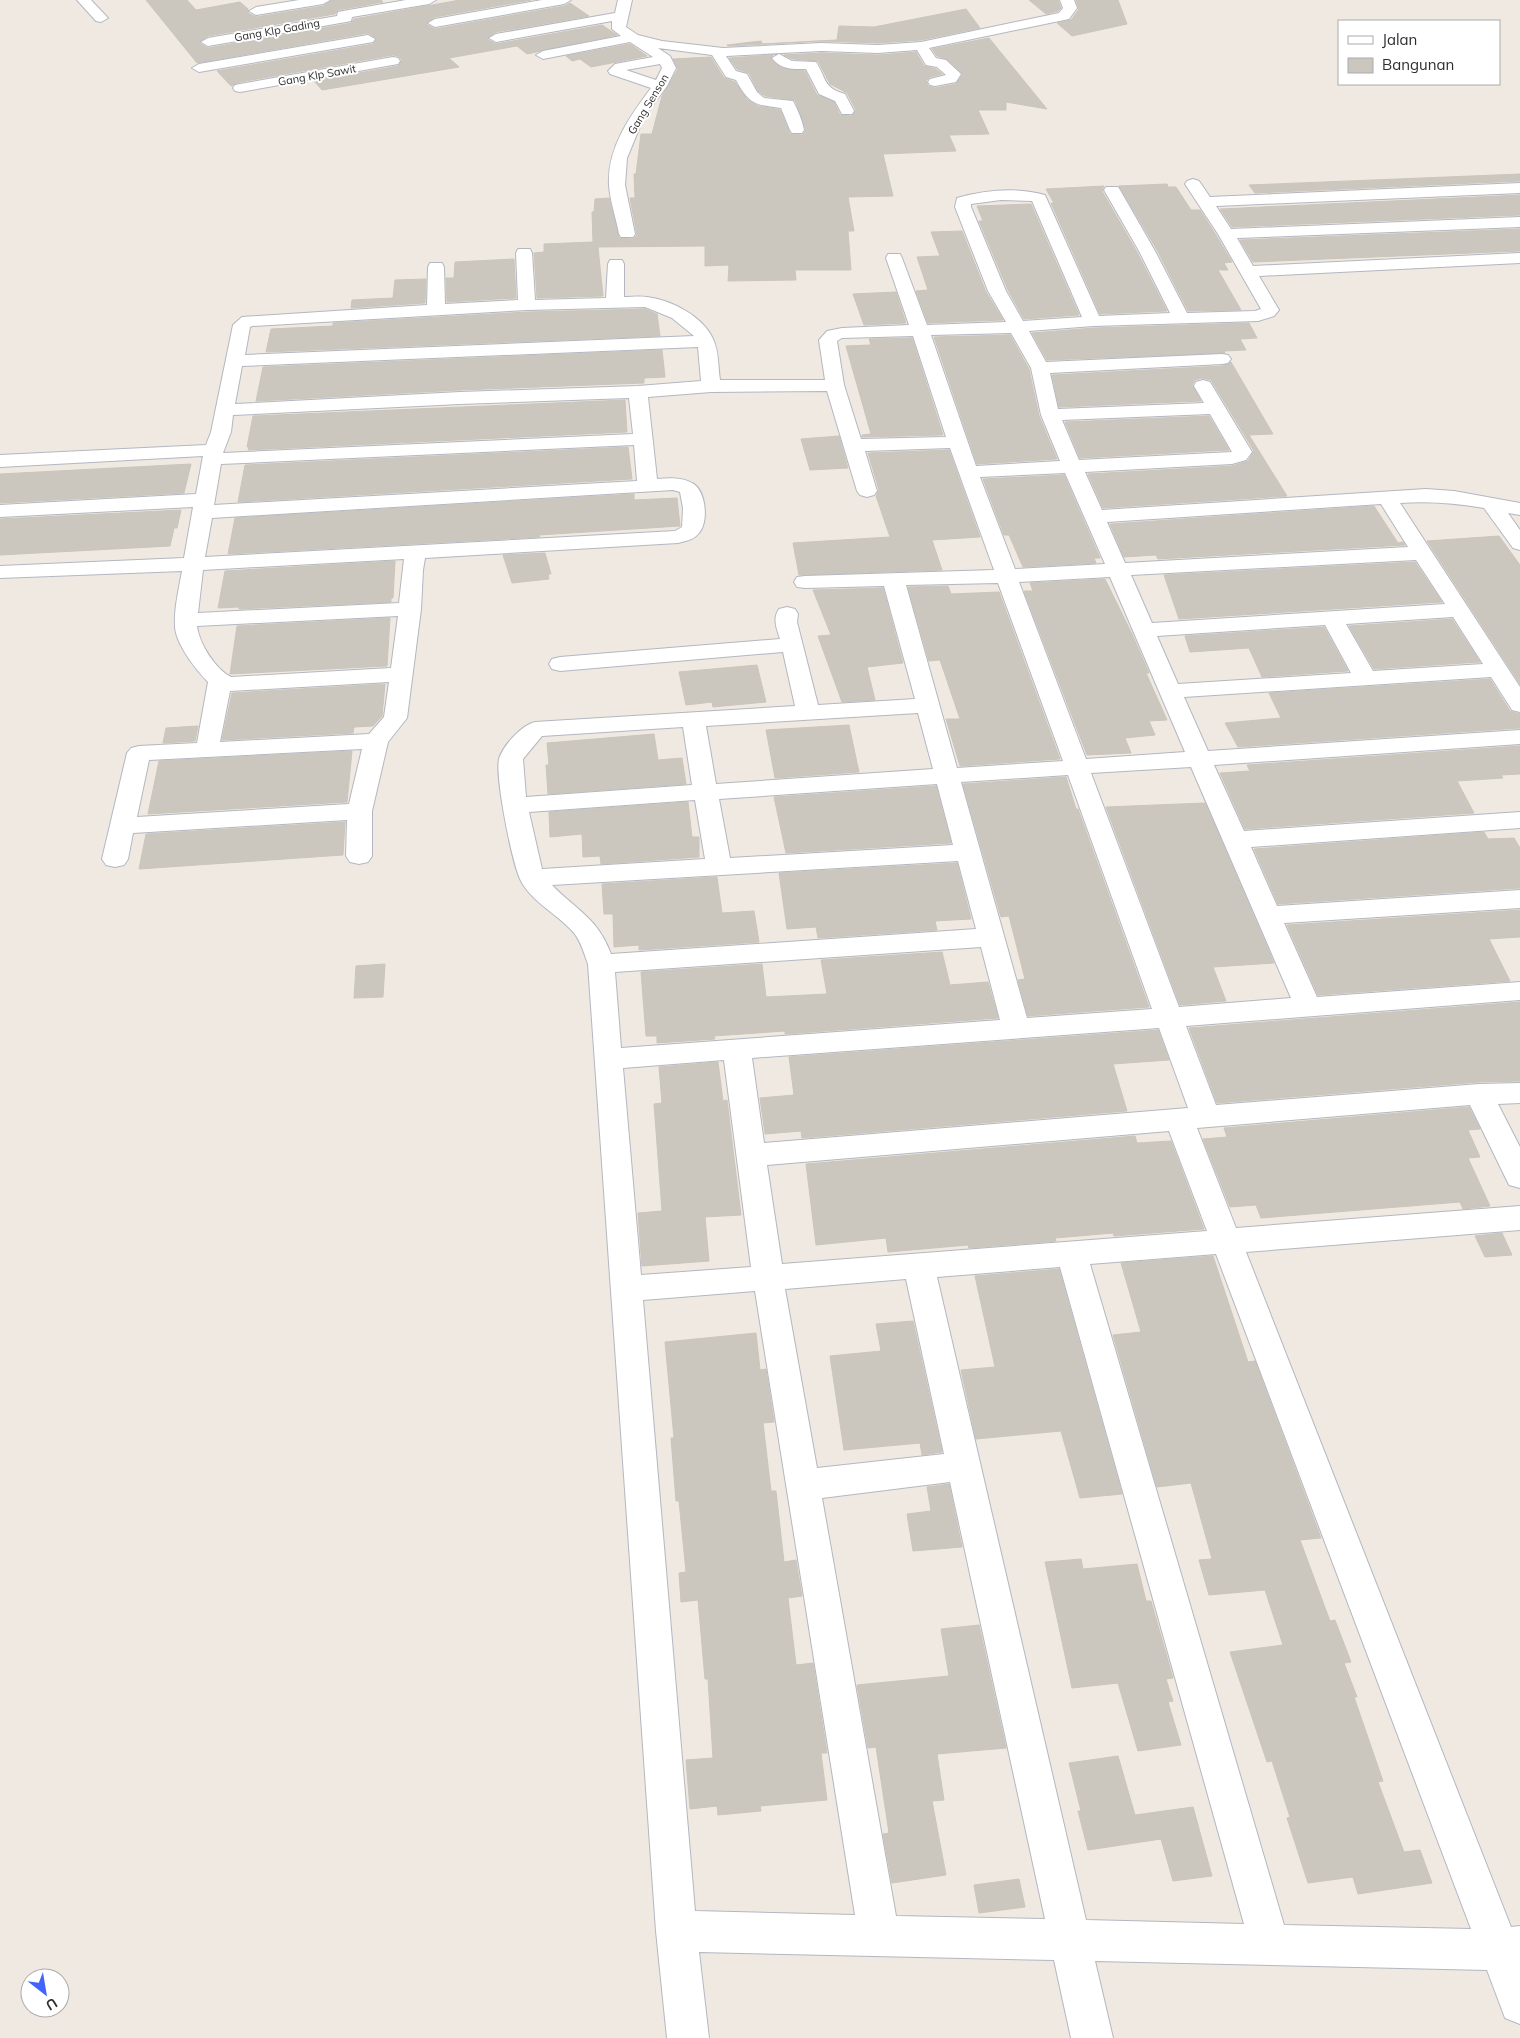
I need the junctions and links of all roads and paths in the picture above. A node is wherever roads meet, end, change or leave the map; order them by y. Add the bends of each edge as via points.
1 (84, 0) edge
2 (323, 0) edge
3 (429, 0) edge
4 (564, 0) edge
5 (625, 0) edge
6 (1067, 0) edge
7 (409, 2) edge
8 (256, 11) dead end
9 (619, 16) junction
10 (345, 17) junction
11 (101, 18) dead end
12 (435, 24) junction
13 (450, 36) dead end
14 (496, 38) dead end
15 (632, 38) junction
16 (368, 39) junction
17 (208, 42) dead end
18 (921, 46) junction
19 (716, 50) junction
20 (774, 50) junction
21 (543, 55) dead end
22 (665, 58) junction
23 (393, 62) junction
24 (199, 68) dead end
25 (404, 72) dead end
26 (935, 82) dead end
27 (660, 86) junction
28 (240, 88) dead end
29 (847, 111) dead end
30 (797, 130) dead end
31 (1193, 184) dead end
32 (1520, 188) edge
33 (1112, 190) dead end
34 (1205, 202) junction
35 (1520, 222) edge
36 (627, 234) dead end
37 (1226, 234) junction
38 (524, 253) dead end
39 (894, 258) dead end
40 (1520, 258) edge
41 (616, 264) dead end
42 (436, 267) dead end
43 (1247, 270) junction
44 (616, 302) junction
45 (526, 305) junction
46 (436, 310) junction
47 (1181, 318) junction
48 (1093, 321) junction
49 (1018, 327) junction
50 (920, 330) junction
51 (705, 341) junction
52 (1222, 359) dead end
53 (235, 361) junction
54 (1040, 368) junction
55 (836, 385) junction
56 (711, 386) junction
57 (1203, 386) dead end
58 (638, 392) junction
59 (1216, 408) junction
60 (224, 410) junction
61 (1050, 414) junction
62 (644, 438) junction
63 (957, 442) junction
64 (854, 445) junction
65 (213, 455) junction
66 (0, 461) edge
67 (1072, 467) junction
68 (968, 472) junction
69 (648, 486) junction
70 (866, 491) dead end
71 (1387, 498) junction
72 (1490, 503) junction
73 (205, 506) junction
74 (1520, 510) edge
75 (0, 511) edge
76 (1095, 517) junction
77 (1520, 544) edge
78 (416, 552) junction
79 (1422, 553) junction
80 (193, 564) junction
81 (1117, 570) junction
82 (0, 572) edge
83 (1007, 576) junction
84 (893, 578) junction
85 (805, 582) dead end
86 (410, 609) junction
87 (1459, 610) junction
88 (787, 614) dead end
89 (1332, 618) junction
90 (186, 620) junction
91 (1144, 630) junction
92 (793, 645) junction
93 (560, 664) dead end
94 (1497, 670) junction
95 (401, 674) junction
96 (1365, 678) junction
97 (220, 681) junction
98 (1170, 691) junction
99 (928, 705) junction
100 (1520, 705) edge
101 (808, 713) junction
102 (693, 720) junction
103 (1520, 737) edge
104 (376, 741) junction
105 (208, 750) junction
106 (1200, 759) junction
107 (1077, 767) junction
108 (947, 776) junction
109 (706, 792) junction
110 (516, 805) junction
111 (360, 811) junction
112 (1520, 820) edge
113 (123, 826) junction
114 (1236, 840) junction
115 (968, 852) junction
116 (359, 856) dead end
117 (115, 859) dead end
118 (719, 867) junction
119 (532, 878) junction
120 (1520, 899) edge
121 (1268, 915) junction
122 (992, 937) junction
123 (601, 964) junction
124 (1520, 991) edge
125 (1308, 1007) junction
126 (1169, 1017) junction
127 (1016, 1028) junction
128 (737, 1049) junction
129 (608, 1059) junction
130 (1520, 1093) edge
131 (1479, 1094) junction
132 (1193, 1118) junction
133 (751, 1155) junction
134 (1520, 1177) edge
135 (1520, 1218) edge
136 (1226, 1242) junction
137 (1072, 1254) junction
138 (919, 1266) junction
139 (768, 1278) junction
140 (626, 1289) junction
141 (964, 1466) junction
142 (803, 1485) junction
143 (676, 1931) junction
144 (879, 1936) junction
145 (1070, 1940) junction
146 (1270, 1945) junction
147 (1510, 1948) edge
148 (1520, 2003) edge
149 (688, 2038) edge
150 (1092, 2038) edge

1 - 11 street
2 - 8 street
2 - 10 street
3 - 7 street, Gang Klp Gading
4 - 12 street
5 - 9 street
6 - 18 street via 1070,8 1064,16
7 - 10 street, Gang Klp Gading
7 - 12 street
9 - 14 street
9 - 15 street, Gang Senson via 619,29
10 - 16 street
10 - 17 street, Gang Klp Gading
12 - 13 street
15 - 19 street via 662,45
15 - 21 street
15 - 22 street, Gang Senson
16 - 23 street
16 - 24 street
18 - 20 street
18 - 26 street via 931,62 941,64 954,74 951,79
19 - 20 street
19 - 30 street via 731,74 742,77 758,102 788,104
20 - 29 street via 780,60 789,65 811,64 822,90 829,96 840,97
22 - 27 street, Gang Senson via 669,68
22 - 27 street via 620,67 615,71
23 - 25 street
23 - 28 street, Gang Klp Sawit
27 - 36 street, Gang Senson via 637,117 620,158 617,184
31 - 34 street
32 - 34 street
33 - 47 street
34 - 37 street
35 - 37 street
37 - 43 street
38 - 45 street
39 - 50 street
40 - 43 street
41 - 44 street
42 - 46 street
43 - 47 street via 1270,310 1268,312 1258,316
44 - 45 street
44 - 51 street via 661,305 693,326
45 - 46 street
46 - 53 street via 248,321 242,325
47 - 48 street
48 - 49 street
48 - 49 street via 1039,198 987,196 963,201 984,262
49 - 50 street
49 - 54 street
50 - 55 street via 833,335 828,340 828,348
50 - 63 street
51 - 53 street
51 - 56 street
52 - 54 street
53 - 60 street
54 - 61 street
55 - 56 street
55 - 64 street
56 - 58 street
57 - 59 street
58 - 60 street
58 - 62 street
59 - 61 street
59 - 67 street via 1242,452 1239,456
60 - 65 street
61 - 67 street
62 - 65 street
62 - 69 street
63 - 64 street
63 - 68 street
64 - 70 street
65 - 66 street
65 - 73 street
67 - 68 street
67 - 76 street
68 - 83 street
69 - 73 street
69 - 78 street via 689,489 694,524 686,534
71 - 72 street via 1426,495
71 - 76 street
71 - 79 street
72 - 74 street
72 - 77 street
73 - 75 street
73 - 80 street
76 - 81 street
78 - 80 street
78 - 86 street
79 - 81 street
79 - 87 street
80 - 82 street
80 - 90 street
81 - 83 street
81 - 91 street
83 - 84 street
83 - 107 street
84 - 85 street
84 - 99 street
86 - 90 street
86 - 95 street
87 - 89 street
87 - 94 street
88 - 92 street via 786,622
89 - 91 street
89 - 96 street
90 - 97 street via 188,634 205,666
91 - 98 street
92 - 93 street
92 - 101 street
94 - 96 street
94 - 100 street
95 - 97 street via 229,684
95 - 104 street via 395,718
96 - 98 street
97 - 105 street
98 - 106 street
99 - 101 street
99 - 108 street
101 - 102 street
102 - 109 street
102 - 110 street via 535,729 510,764
103 - 106 street
104 - 105 street
104 - 111 street
105 - 113 street via 139,753
106 - 107 street
106 - 114 street
107 - 108 street
107 - 126 street
108 - 109 street
108 - 115 street
109 - 110 street
109 - 118 street
110 - 119 street
111 - 113 street
111 - 116 street
112 - 114 street
113 - 117 street
114 - 121 street
115 - 118 street
115 - 122 street
118 - 119 street
119 - 123 street via 588,933
120 - 121 street
121 - 125 street
122 - 123 street
122 - 127 street
123 - 129 street
124 - 125 street
125 - 126 street
126 - 127 street
126 - 132 street
127 - 128 street
128 - 129 street
128 - 133 street
129 - 140 street
130 - 131 street
131 - 132 street
131 - 134 street
132 - 133 street
132 - 136 street
133 - 139 street
135 - 136 street
136 - 137 street
136 - 147 street
137 - 138 street
137 - 146 street
138 - 139 street
138 - 141 street
139 - 140 street
139 - 142 street
140 - 143 street
141 - 142 street
141 - 145 street
142 - 144 street
143 - 144 street
143 - 149 street
144 - 145 street
145 - 146 street
145 - 150 street
146 - 147 street
147 - 148 street

